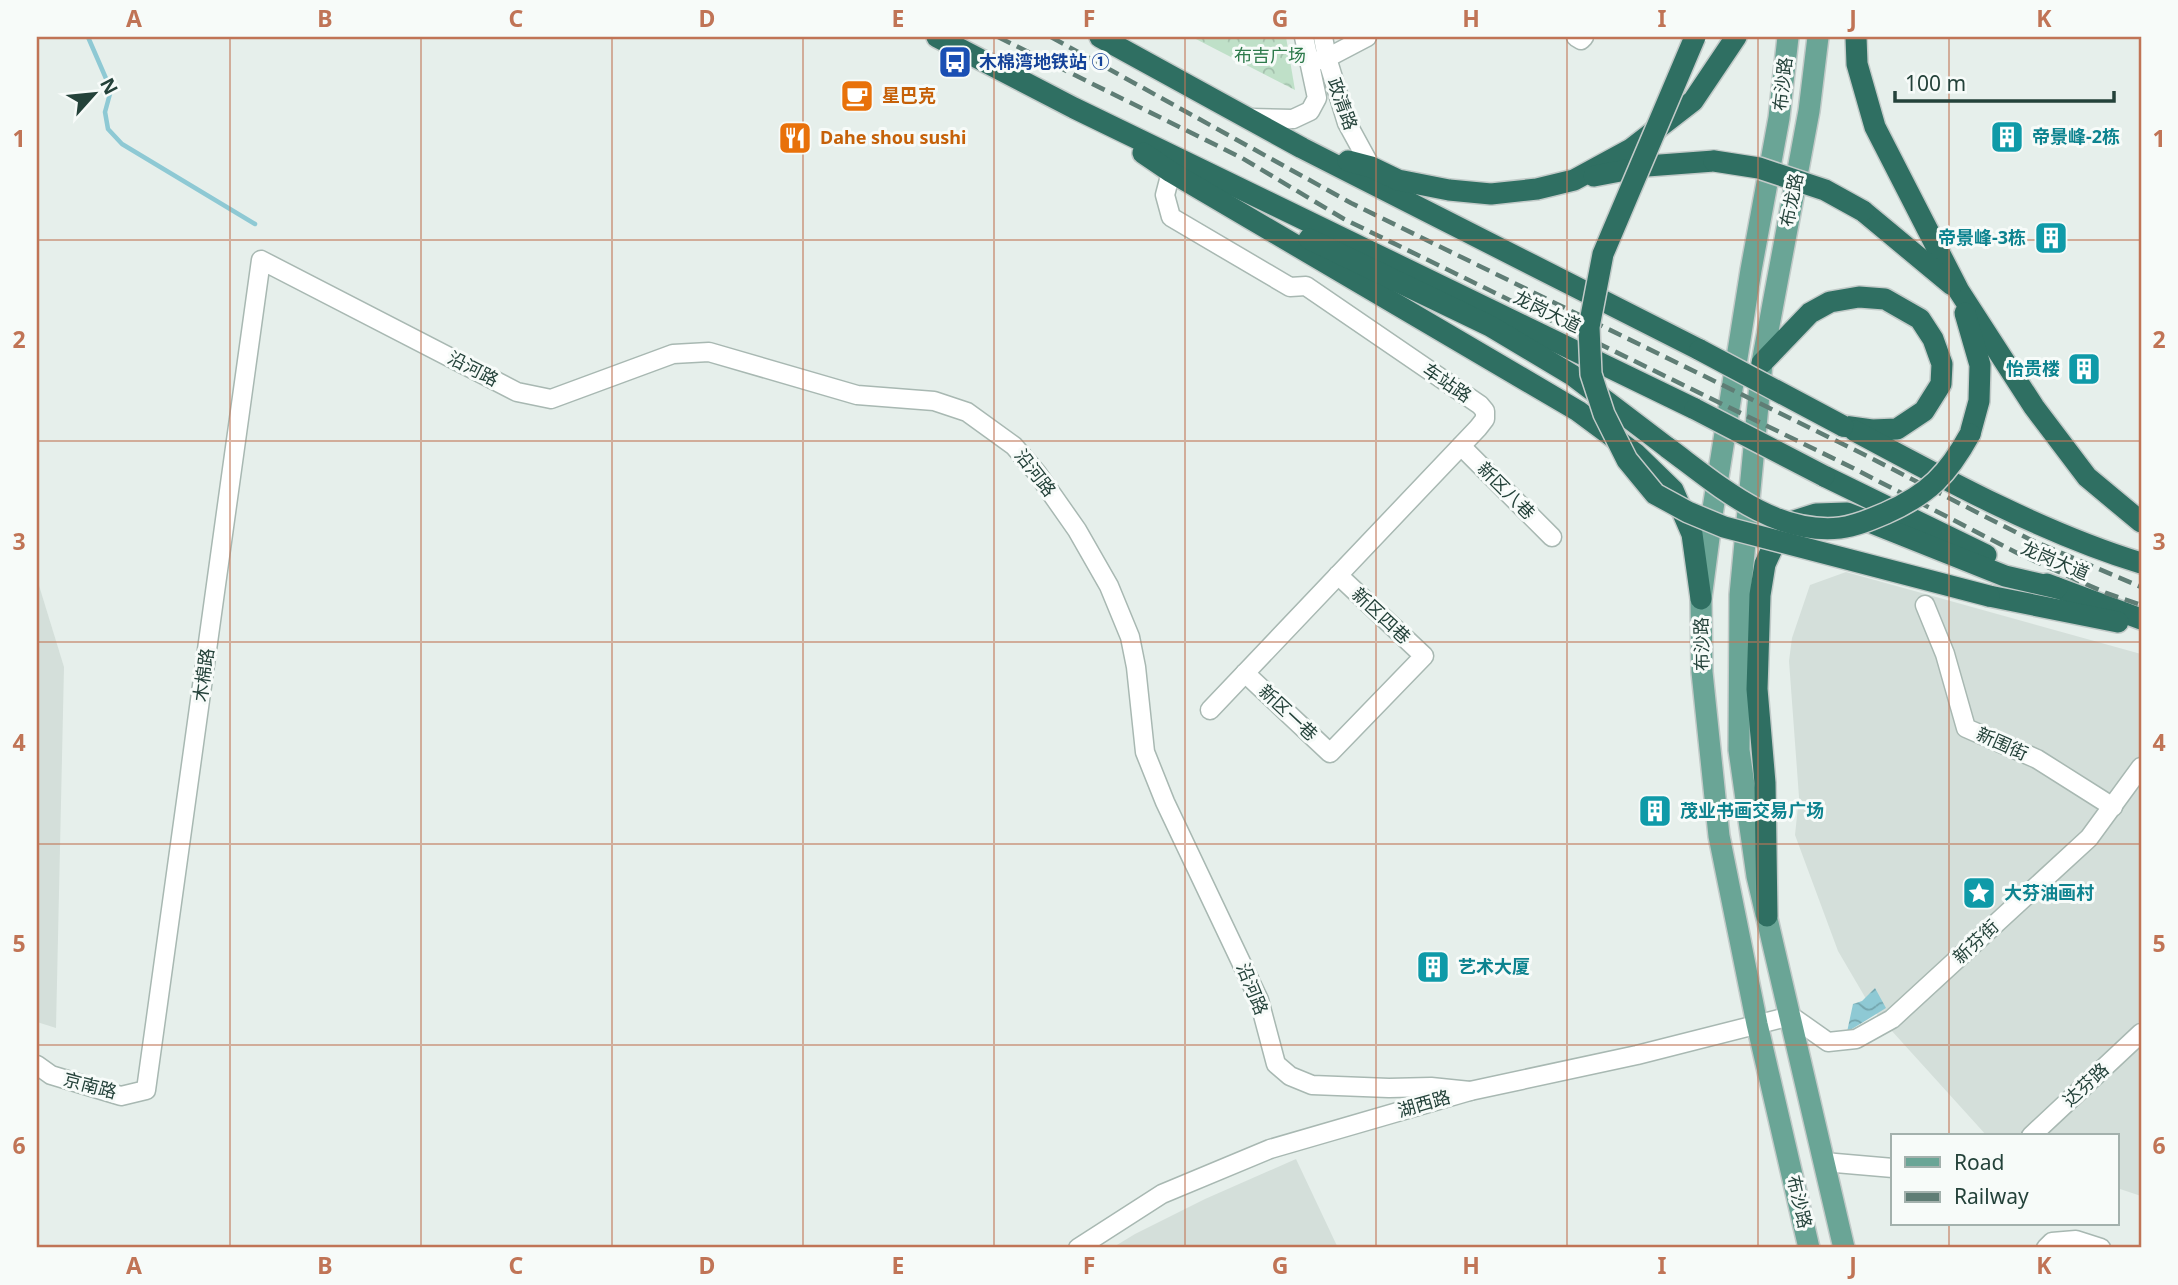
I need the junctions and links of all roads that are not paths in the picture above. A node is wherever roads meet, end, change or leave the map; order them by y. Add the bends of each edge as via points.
1 (937, 37) edge
2 (1100, 37) edge
3 (1304, 37) edge
4 (1323, 37) edge
5 (1367, 37) edge
6 (1576, 37) edge
7 (1584, 37) edge
8 (1695, 37) edge
9 (1736, 37) edge
10 (1788, 37) edge
11 (1818, 37) edge
12 (1856, 37) edge
13 (1318, 61) junction
14 (1074, 108) junction
15 (1248, 118) junction
16 (1302, 148) junction
17 (1371, 167) junction
18 (1171, 172) junction
19 (1574, 180) junction
20 (261, 260) joint
21 (1959, 291) junction
22 (1762, 363) junction
23 (1843, 426) junction
24 (1461, 446) junction
25 (2141, 522) edge
26 (1552, 537) dead end
27 (2141, 563) edge
28 (1338, 575) junction
29 (2057, 588) junction
30 (1701, 599) junction
31 (1925, 605) dead end
32 (2141, 619) edge
33 (2141, 626) edge
34 (1245, 673) junction
35 (1210, 710) dead end
36 (1330, 753) joint
37 (2141, 767) edge
38 (2113, 807) junction
39 (1768, 916) junction
40 (1791, 1016) junction
41 (1757, 1024) junction
42 (2141, 1033) edge
43 (37, 1065) edge
44 (146, 1090) joint
45 (1470, 1091) junction
46 (2033, 1134) edge
47 (1824, 1162) junction
48 (1891, 1168) edge
49 (1078, 1248) edge
50 (1810, 1248) edge
51 (1844, 1248) edge
52 (2046, 1248) edge
53 (2101, 1248) edge

1 - 14 highway, 龙岗大道
2 - 15 highway, 龙岗大道
3 - 13 street, 政清路
4 - 13 street, 政清路
5 - 13 street
6 - 7 street
8 - 33 highway, bridge via 1603,254 1594,294 1589,327 1591,374 1627,460 1655,494 1724,527 1989,596
9 - 19 highway via 1693,101 1631,149
10 - 30 main road, 布沙路
11 - 22 main road, 布龙路 via 1809,111
12 - 21 highway via 1857,64 1875,127
13 - 15 street, 政清路 via 1317,98 1310,111 1293,119
13 - 17 street, 政清路
14 - 18 highway
14 - 29 highway, 龙岗大道, bridge
15 - 16 highway, 龙岗大道
16 - 17 highway
16 - 23 highway, 龙岗大道, bridge
17 - 19 highway via 1398,180 1491,194
18 - 21 highway, bridge via 1490,326 1572,375 1733,497 1775,518 1805,526 1840,528 1901,507 1954,464 1970,434 1979,401 1980,365
18 - 24 street, 车站路 via 1165,195 1171,217 1290,287 1306,286 1480,405 1485,419
18 - 30 highway via 1578,411 1636,454 1673,491 1692,534
19 - 21 highway, bridge via 1647,166 1714,160 1759,168 1825,190 1863,211
20 - 44 street, 木棉路
20 - 45 street, 沿河路 via 517,392 551,399 673,354 709,352 857,395 934,401 967,412 1014,446 1037,472 1109,586 1130,637 1145,752 1259,1000 1276,1065 1312,1085
21 - 25 highway via 2034,407 2087,477
22 - 23 highway via 1810,313 1830,302 1885,299 1920,318 1942,364 1941,384 1924,411 1897,429
22 - 39 main road, 布沙路 via 1740,595 1739,750 1757,876
23 - 27 highway, 龙岗大道 via 1998,504
24 - 26 street, 新区八巷
24 - 28 street, 车站路
28 - 34 street, 车站路
28 - 36 street, 新区四巷 via 1424,656
29 - 32 highway, 龙岗大道
29 - 39 highway via 2005,576 1847,513 1816,514 1794,522 1777,538 1765,564 1760,595 1757,689
30 - 41 main road, 布沙路 via 1702,672 1719,836
31 - 38 street, 新围街 via 1966,728 2037,759
34 - 35 street, 车站路
34 - 36 street, 新区一巷
37 - 38 street, 新芬街
38 - 40 street, 新芬街 via 2089,838 1892,1020 1856,1039 1828,1042
39 - 40 main road, 布沙路
40 - 41 street, 湖西路
40 - 47 main road, 布沙路
41 - 45 street, 湖西路
41 - 50 main road, 布沙路
42 - 46 street, 达芬路
43 - 44 street, 京南路 via 51,1075 121,1096
45 - 49 street, 湖西路 via 1270,1149 1162,1194
47 - 48 street
47 - 51 main road, 布沙路
52 - 53 street via 2052,1242 2076,1240

